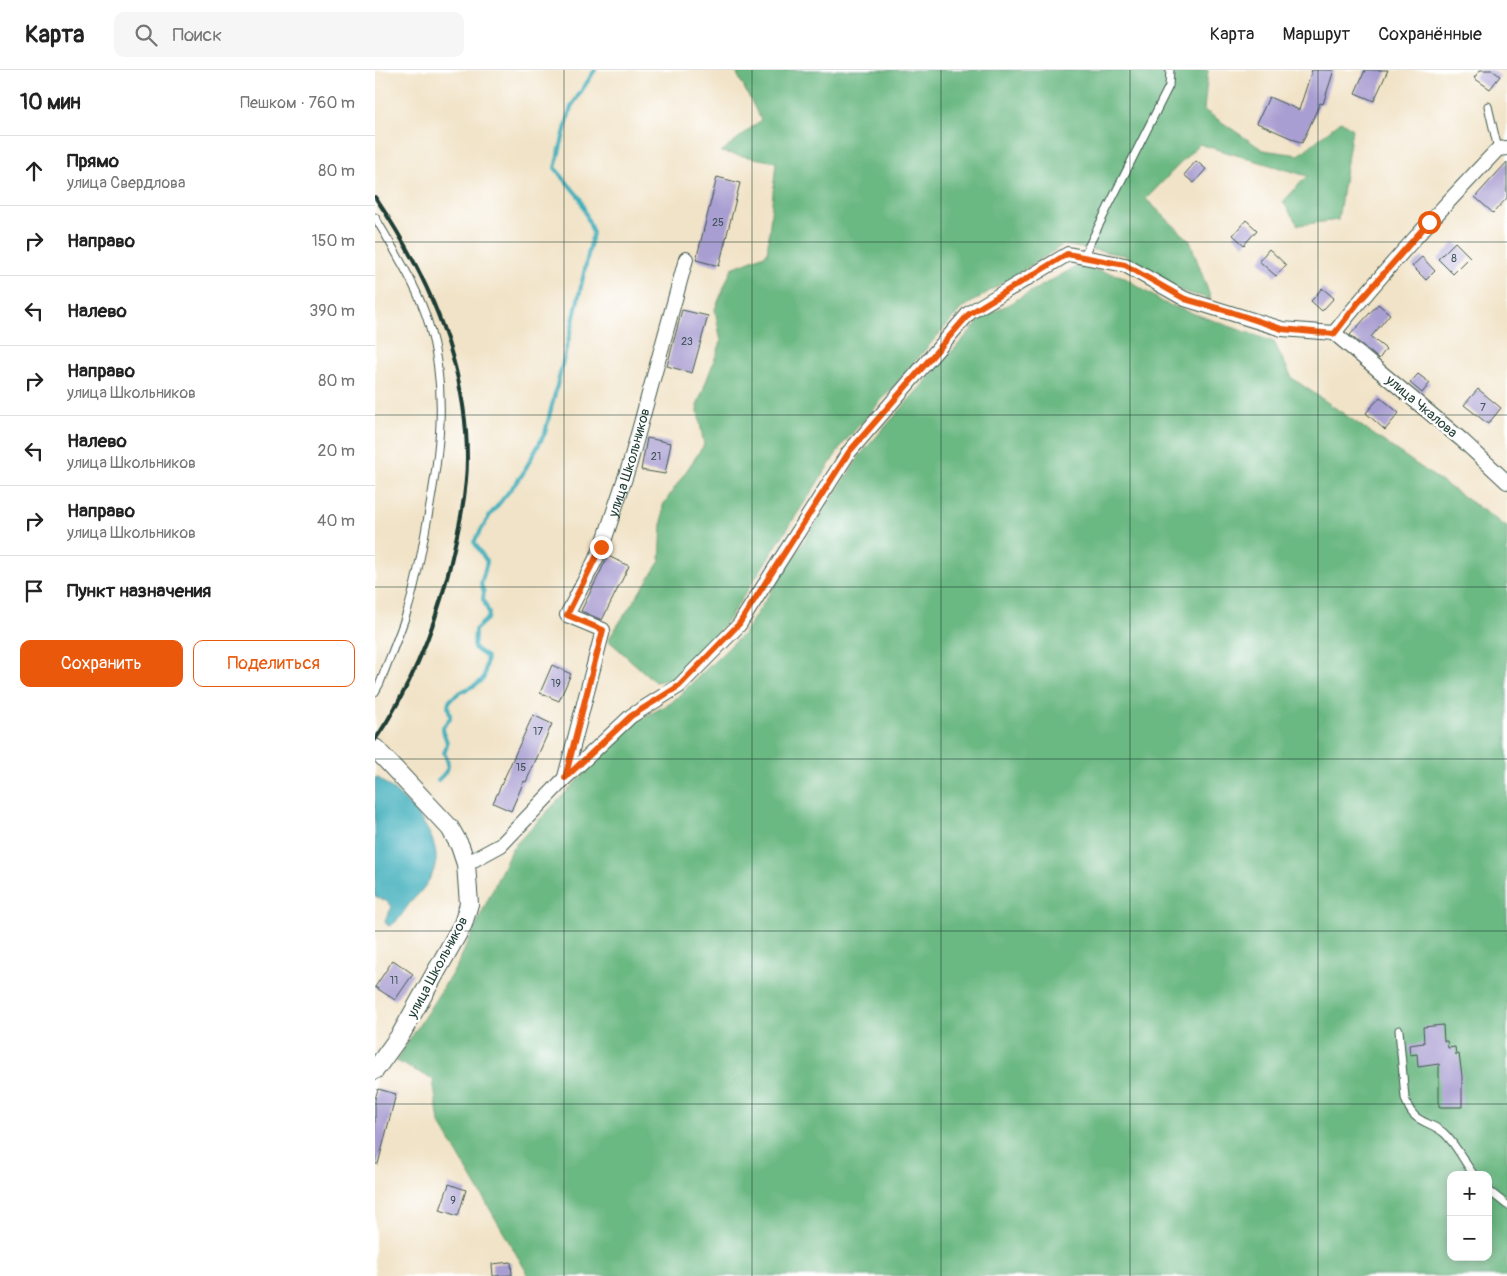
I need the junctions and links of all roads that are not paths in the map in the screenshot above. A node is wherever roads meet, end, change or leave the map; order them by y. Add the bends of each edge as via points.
1 (1170, 70) edge
2 (1487, 106) dead end
3 (1503, 148) edge
4 (375, 217) edge
5 (1083, 257) junction
6 (686, 259) dead end
7 (1334, 334) junction
8 (1507, 482) edge
9 (375, 692) edge
10 (375, 748) edge
11 (565, 778) junction
12 (466, 864) junction
13 (1399, 1030) dead end
14 (375, 1070) edge
15 (1471, 1171) edge
16 (1492, 1193) edge
17 (1507, 1205) edge

1 - 5 lane via 1169,86
2 - 3 lane
3 - 7 street via 1429,222
4 - 9 lane via 423,305 435,346 441,400 435,479 420,562 407,611
5 - 7 street via 1125,265 1185,299 1282,329
5 - 11 street via 1067,254 969,314 849,452 739,624 679,686 631,716
6 - 11 street, улица Школьников via 630,463 601,547 567,615 603,630
7 - 8 street, улица Чкалова via 1462,440
10 - 12 street via 450,828
11 - 12 street, улица Школьников via 501,845
12 - 14 street, улица Школьников via 469,904 463,924 401,1034
13 - 15 lane via 1408,1108 1424,1123 1444,1133
16 - 17 lane

